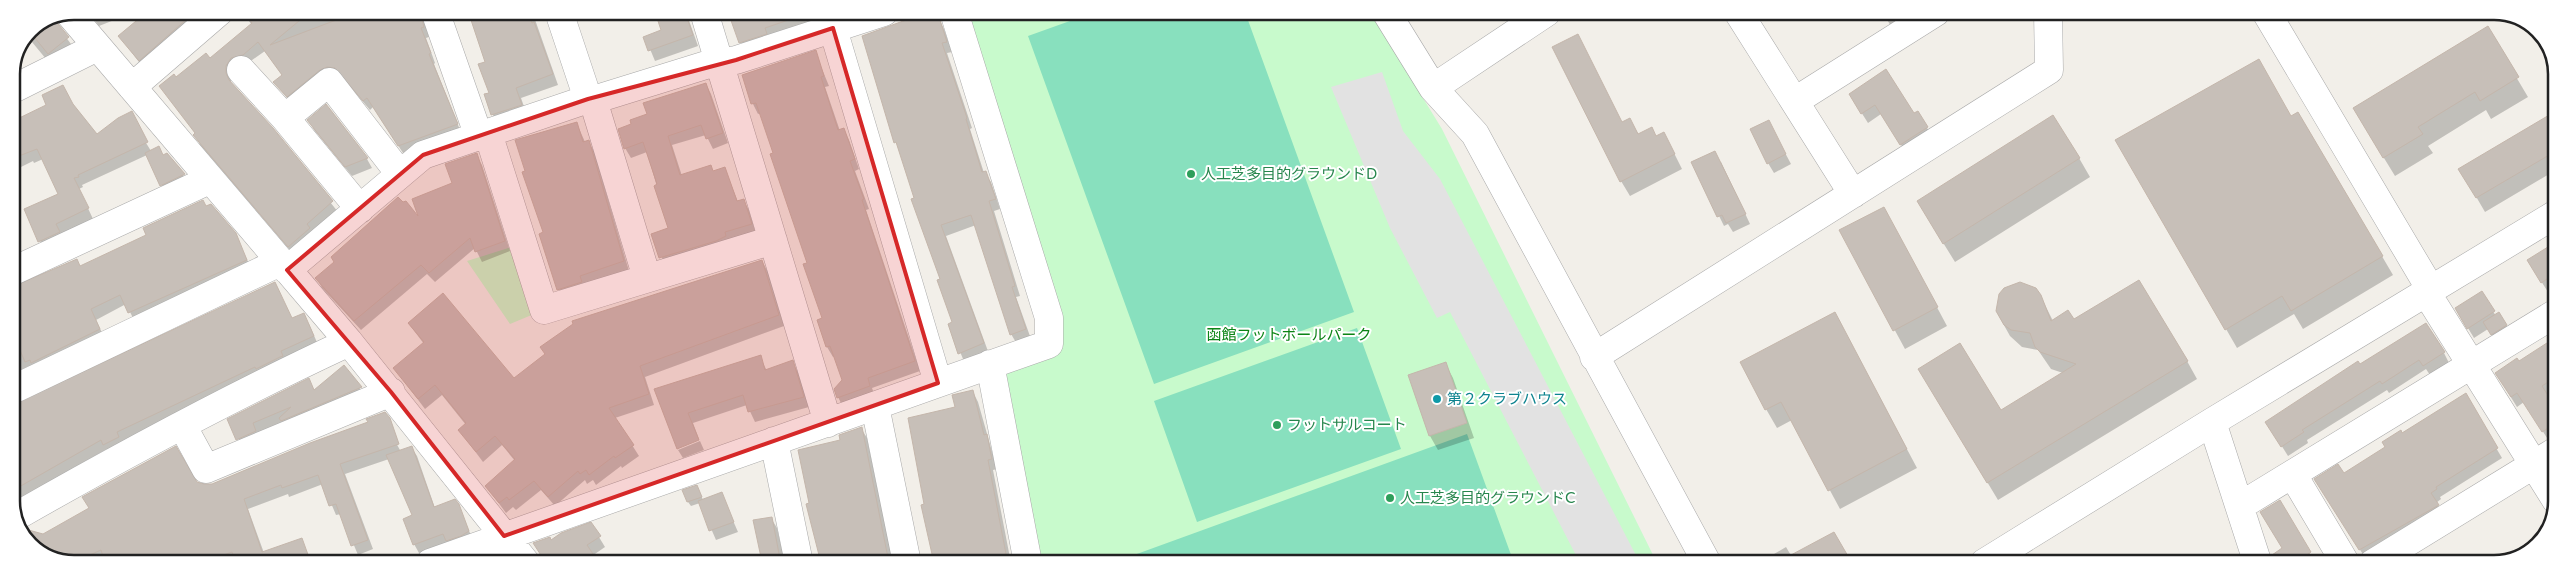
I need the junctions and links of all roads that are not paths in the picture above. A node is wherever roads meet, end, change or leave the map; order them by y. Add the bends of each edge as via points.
1 (75, 20) edge
2 (208, 20) edge
3 (439, 20) edge
4 (562, 20) edge
5 (707, 20) edge
6 (830, 20) edge
7 (956, 20) edge
8 (1391, 20) edge
9 (1535, 20) edge
10 (1744, 20) edge
11 (1923, 20) edge
12 (2048, 20) edge
13 (2271, 20) edge
14 (97, 47) junction
15 (720, 63) junction
16 (241, 70) dead end
17 (20, 79) edge
18 (132, 87) junction
19 (1433, 88) junction
20 (591, 100) junction
21 (1796, 101) junction
22 (285, 118) junction
23 (484, 135) junction
24 (400, 174) junction
25 (209, 180) junction
26 (1853, 194) junction
27 (360, 209) junction
28 (2548, 219) edge
29 (773, 240) junction
30 (284, 266) junction
31 (20, 268) edge
32 (647, 278) junction
33 (2428, 291) junction
34 (2548, 318) edge
35 (349, 342) junction
36 (1594, 357) junction
37 (990, 364) junction
38 (2472, 365) junction
39 (938, 383) junction
40 (20, 386) edge
41 (391, 392) junction
42 (876, 406) junction
43 (828, 422) junction
44 (2212, 422) junction
45 (182, 425) junction
46 (774, 441) junction
47 (2545, 458) edge
48 (2293, 475) junction
49 (2240, 506) junction
50 (22, 514) edge
51 (504, 536) junction
52 (452, 555) edge
53 (519, 555) edge
54 (797, 555) edge
55 (905, 555) edge
56 (1026, 555) edge
57 (1703, 555) edge
58 (1998, 555) edge
59 (2255, 555) edge
60 (2341, 555) edge
61 (2387, 555) edge

1 - 14 street
2 - 18 street
3 - 23 street
4 - 20 street
5 - 15 street
6 - 15 street via 736,60
6 - 39 street
7 - 37 street via 1049,318 1049,344
8 - 19 street
9 - 19 street
10 - 21 street
11 - 21 street
12 - 26 street via 2050,70
13 - 33 street
14 - 17 street
14 - 18 street
15 - 20 street
15 - 29 street
16 - 22 street
18 - 25 street
19 - 36 street via 1476,134
20 - 23 street
20 - 32 street
21 - 26 street
22 - 24 street via 329,82
22 - 27 street
23 - 24 street via 424,155
23 - 32 street via 544,310
24 - 27 street
25 - 30 street
25 - 31 street
26 - 36 street
27 - 30 street
28 - 33 street
29 - 32 street
29 - 43 street
30 - 35 street
30 - 40 street
33 - 38 street
33 - 44 street
34 - 38 street
35 - 41 street
35 - 45 street
36 - 57 street
37 - 39 street
37 - 56 street
38 - 47 street
38 - 48 street
39 - 42 street
41 - 45 street via 206,469
41 - 51 street
42 - 43 street
42 - 55 street
43 - 46 street
44 - 49 street
44 - 58 street
45 - 50 street
46 - 51 street
46 - 54 street
47 - 61 street
48 - 49 street
48 - 60 street
49 - 59 street
51 - 52 street
51 - 53 street

